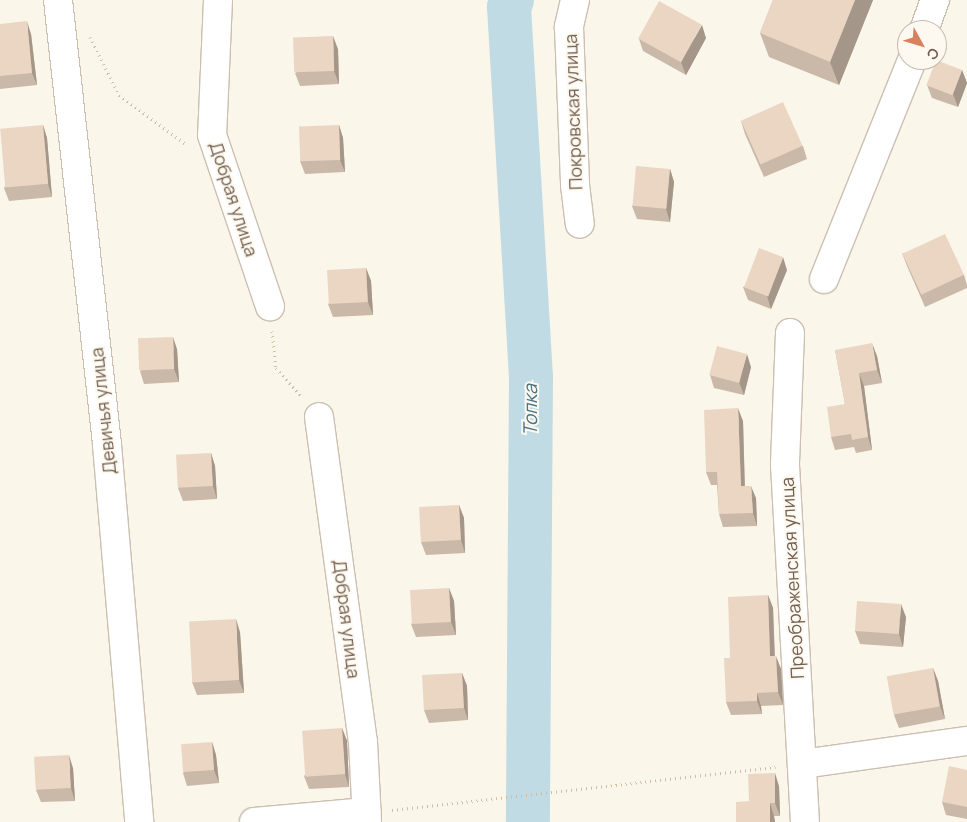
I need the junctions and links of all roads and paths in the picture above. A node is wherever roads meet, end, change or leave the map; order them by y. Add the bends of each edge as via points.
1 (58, 0) edge
2 (218, 0) edge
3 (575, 0) edge
4 (935, 0) edge
5 (928, 20) edge
6 (88, 34) dead end
7 (908, 70) edge
8 (225, 174) junction
9 (580, 224) dead end
10 (824, 279) dead end
11 (270, 306) joint
12 (790, 333) dead end
13 (319, 416) joint
14 (967, 741) edge
15 (803, 764) junction
16 (367, 817) edge
17 (139, 822) edge
18 (254, 822) edge
19 (805, 822) edge

1 - 17 street, Девичья улица via 107,445
2 - 8 street, Добрая улица via 212,135
3 - 9 street, Покровская улица via 569,27 575,185
4 - 5 street
6 - 8 path via 119,94
7 - 10 street
8 - 11 street, Добрая улица
11 - 13 path via 276,368
12 - 15 street, Преображенская улица via 785,465
13 - 16 street, Добрая улица via 363,742
14 - 15 street
15 - 16 path
15 - 19 street, Преображенская улица
16 - 18 street

